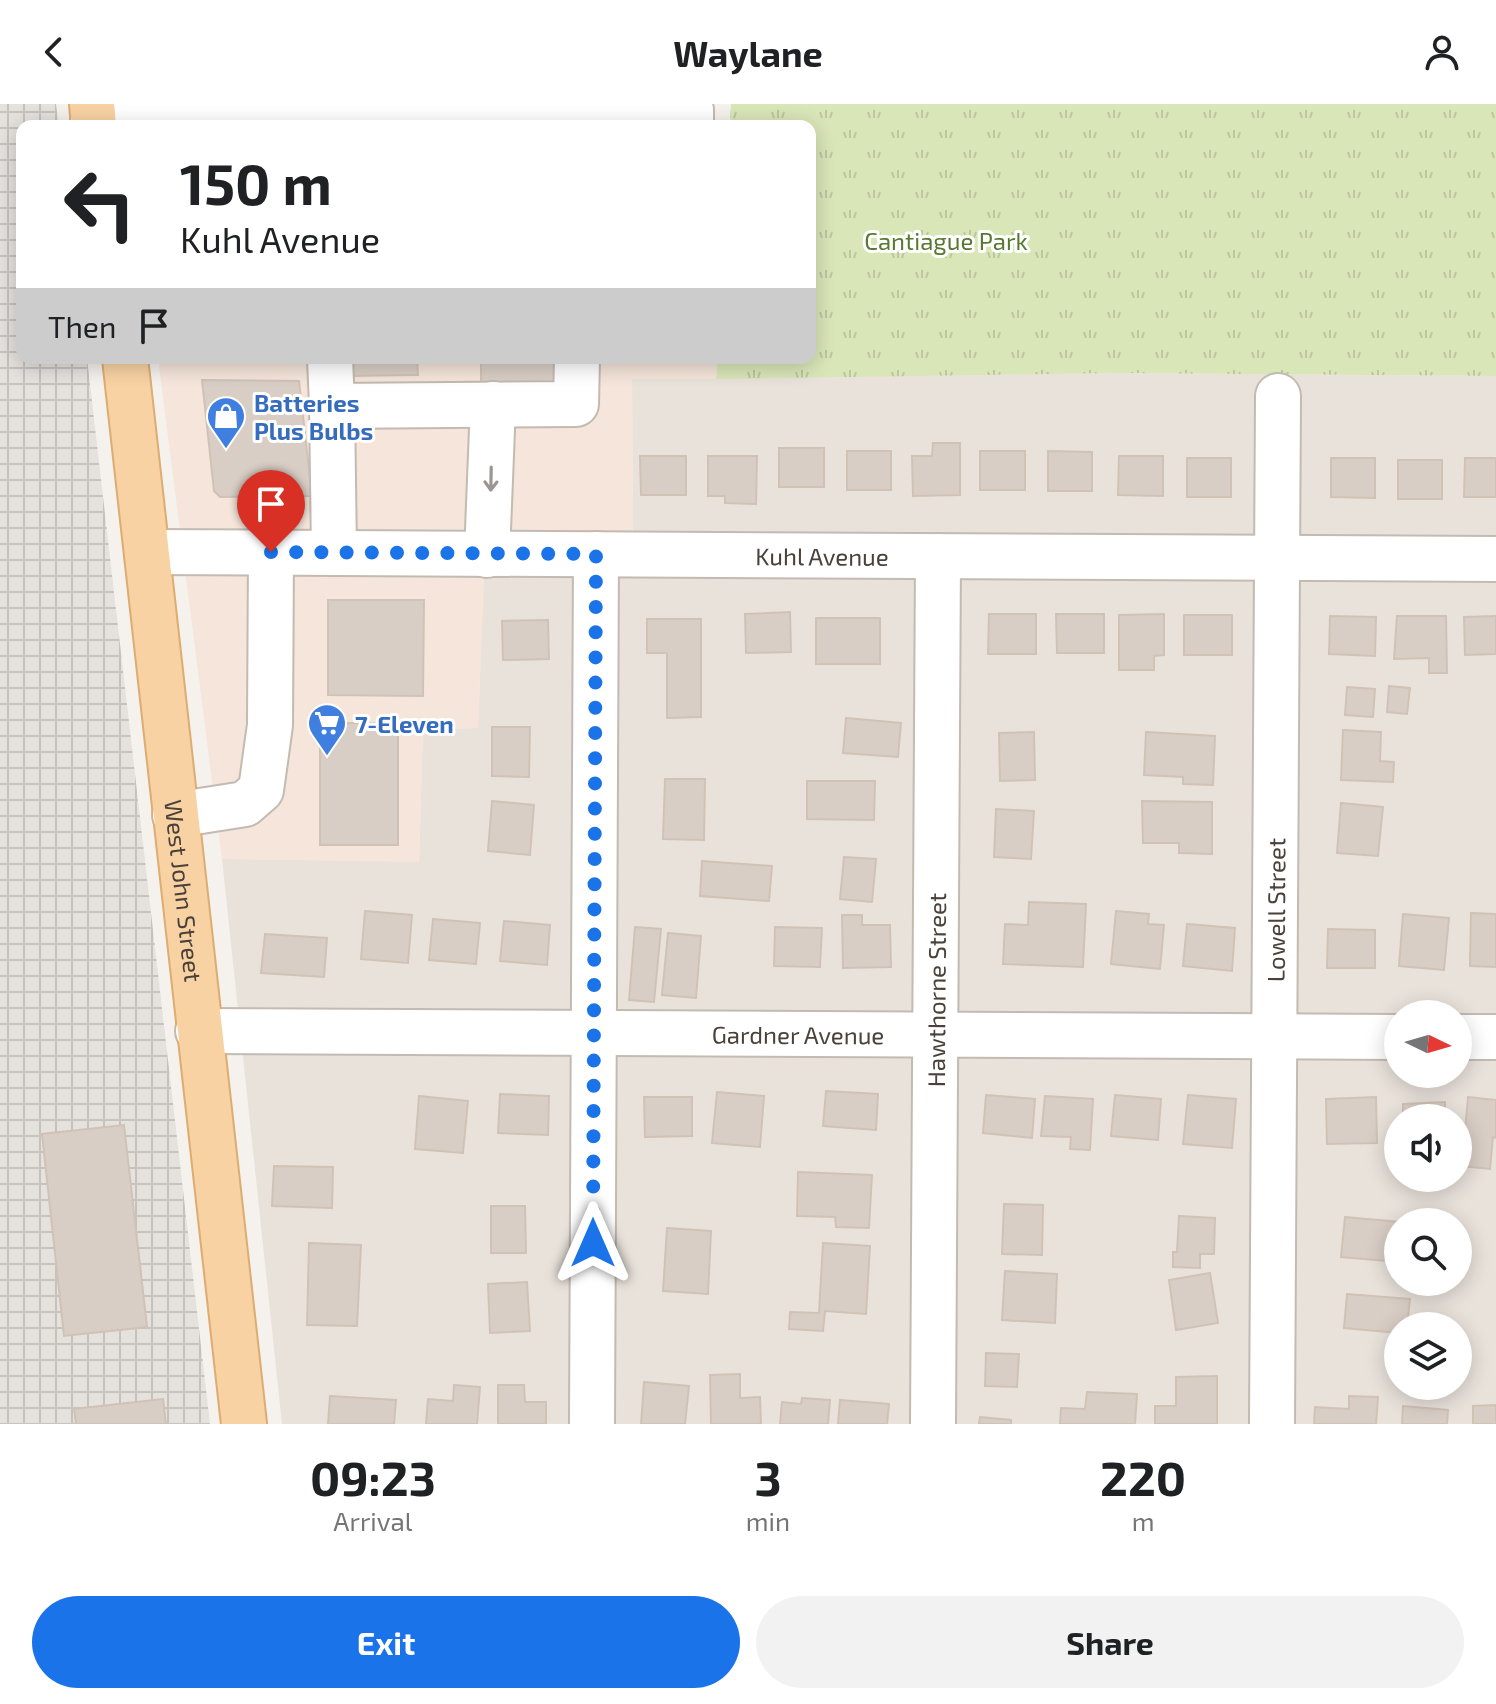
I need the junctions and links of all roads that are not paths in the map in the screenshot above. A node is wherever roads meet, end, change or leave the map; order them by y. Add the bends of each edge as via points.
1 (93, 117) edge
2 (204, 120) edge
3 (691, 120) edge
4 (126, 364) edge
5 (330, 364) edge
6 (577, 364) edge
7 (1278, 396) dead end
8 (493, 404) junction
9 (332, 406) junction
10 (148, 552) junction
11 (271, 552) junction
12 (334, 553) junction
13 (596, 554) junction
14 (487, 555) junction
15 (938, 556) junction
16 (1278, 557) junction
17 (1496, 559) edge
18 (175, 815) junction
19 (198, 1031) junction
20 (593, 1033) junction
21 (935, 1034) junction
22 (1277, 1036) junction
23 (1384, 1037) edge
24 (1472, 1037) edge
25 (1496, 1037) edge
26 (244, 1424) edge
27 (592, 1424) edge
28 (933, 1424) edge
29 (1272, 1424) edge

1 - 2 street
2 - 3 street via 691,110
4 - 10 main road, West John Street
5 - 9 street
6 - 8 street via 576,404
7 - 16 street, Lowell Street
8 - 9 street
8 -> 14 street
9 - 12 street
10 - 11 street, Kuhl Avenue
10 - 18 main road, West John Street
11 - 12 street, Kuhl Avenue
11 - 18 street via 270,725 261,790 245,804
12 - 14 street, Kuhl Avenue
13 - 14 street, Kuhl Avenue
13 - 15 street, Kuhl Avenue
13 - 20 street
15 - 16 street, Kuhl Avenue
15 - 21 street, Hawthorne Street
16 - 17 street, Kuhl Avenue
16 - 22 street, Lowell Street
18 - 19 main road, West John Street
19 - 20 street, Gardner Avenue
19 - 26 main road, West John Street
20 - 21 street, Gardner Avenue
20 - 27 street
21 - 22 street, Gardner Avenue
21 - 28 street, Hawthorne Street
22 - 23 street, Gardner Avenue
22 - 29 street, Lowell Street
24 - 25 street

